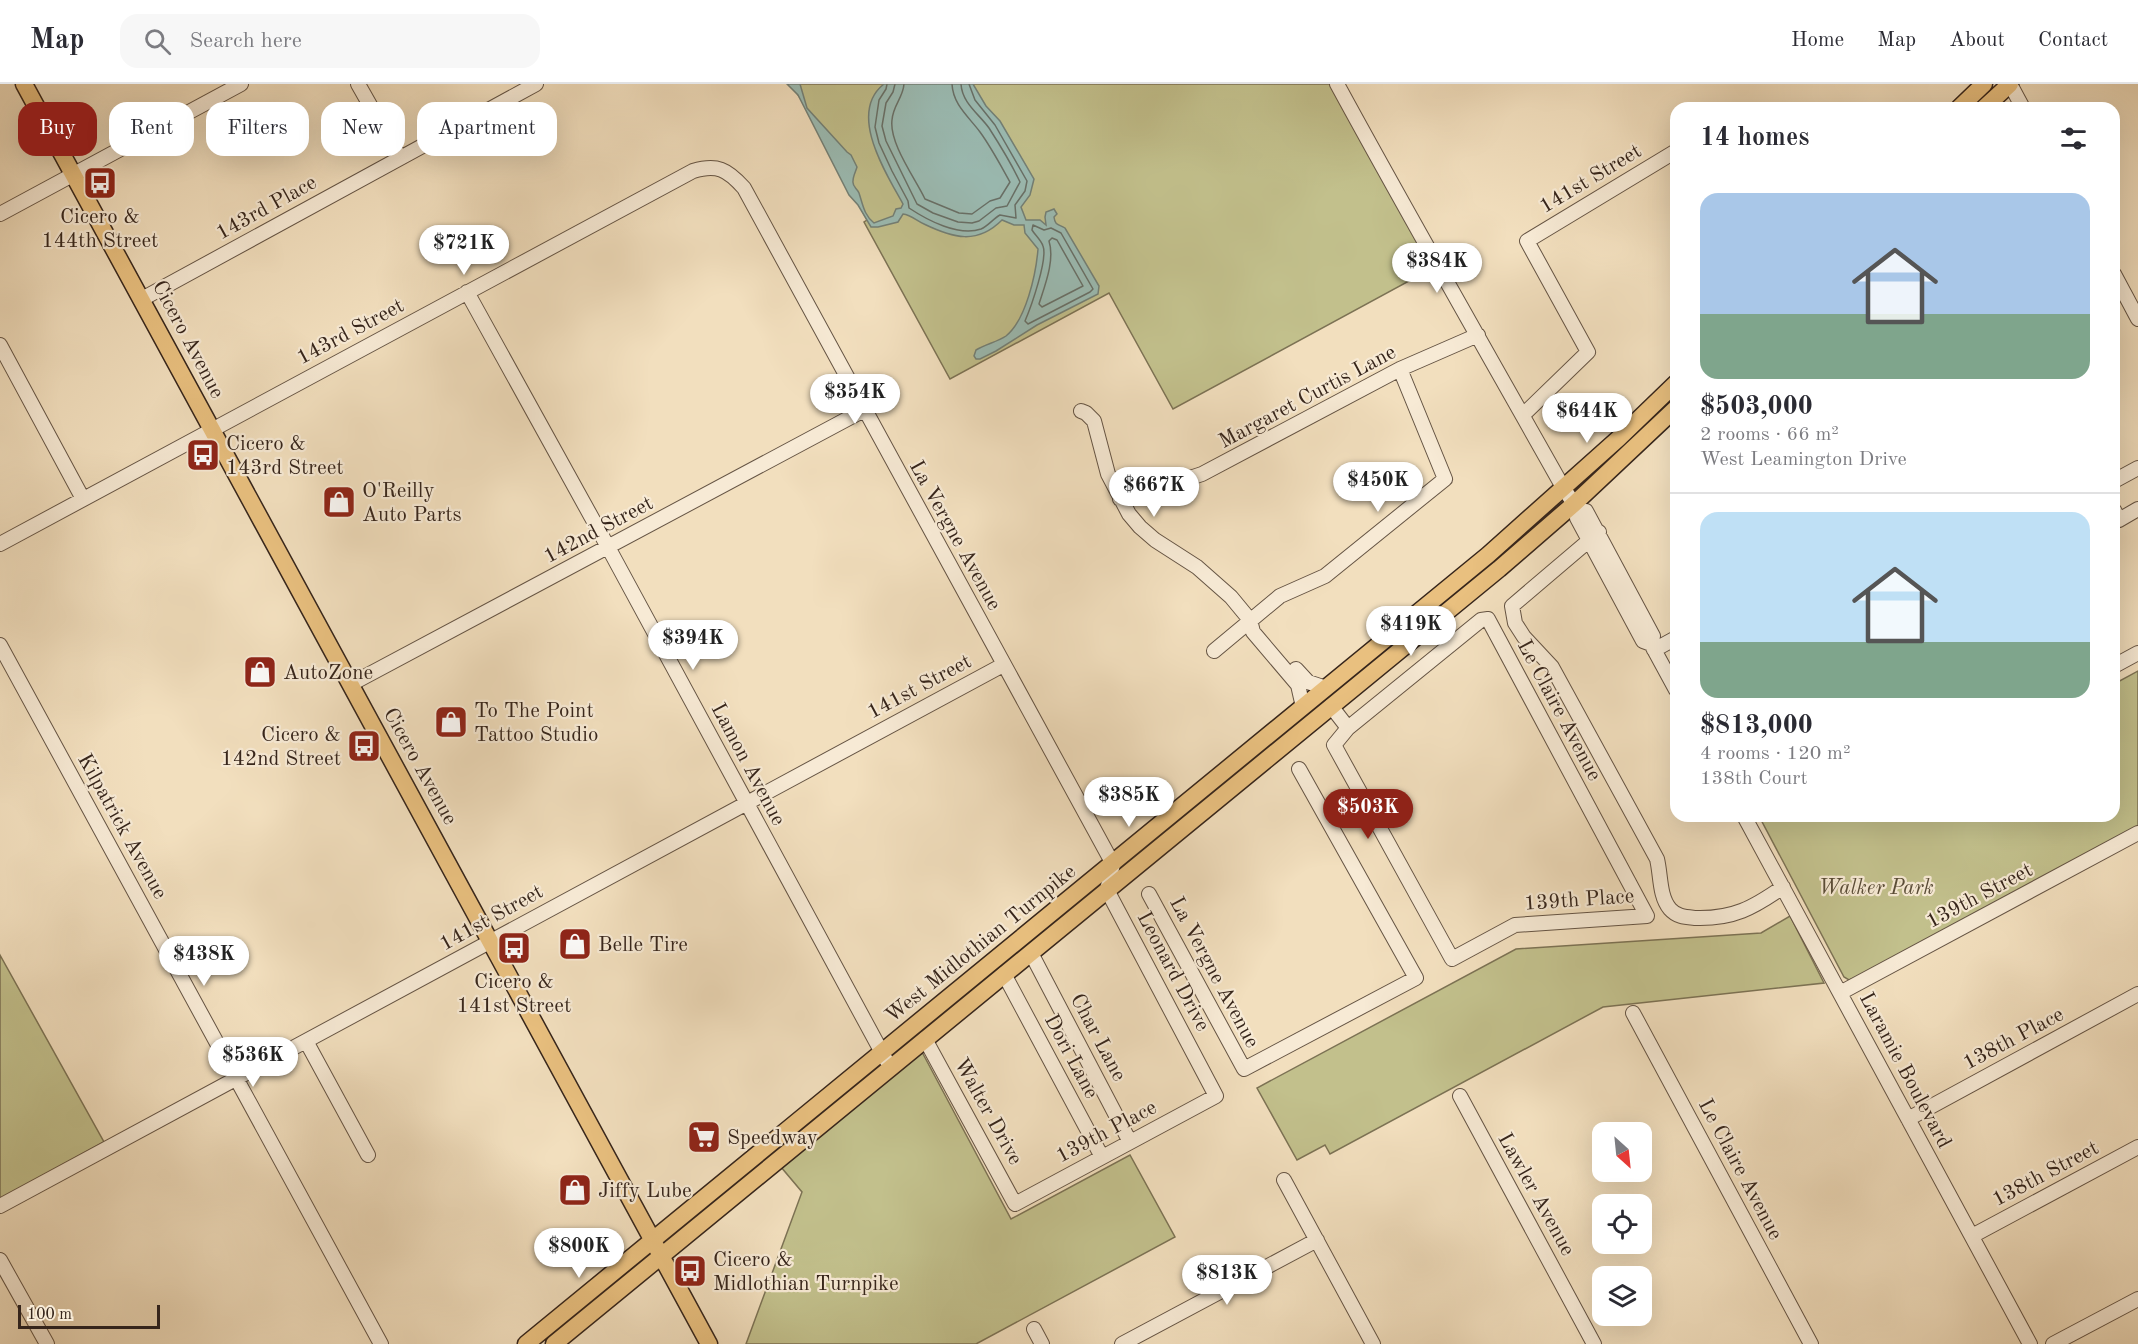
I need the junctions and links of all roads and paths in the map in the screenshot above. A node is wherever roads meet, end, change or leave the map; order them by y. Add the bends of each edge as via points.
1 (24, 84) edge
2 (358, 84) edge
3 (536, 84) edge
4 (1337, 84) edge
5 (1984, 84) edge
6 (2010, 84) edge
7 (236, 85) edge
8 (1965, 102) edge
9 (1990, 102) edge
10 (2020, 102) edge
11 (1670, 155) edge
12 (400, 158) junction
13 (722, 170) joint
14 (74, 175) junction
15 (0, 214) edge
16 (2120, 290) edge
17 (467, 292) junction
18 (142, 298) junction
19 (2138, 319) edge
20 (1475, 330) junction
21 (0, 345) edge
22 (1400, 369) junction
23 (1670, 389) edge
24 (864, 410) junction
25 (1082, 411) dead end
26 (1670, 414) edge
27 (1522, 415) junction
28 (212, 429) junction
29 (2138, 468) edge
30 (2120, 478) edge
31 (1564, 489) junction
32 (83, 499) junction
33 (1120, 499) junction
34 (1576, 507) junction
35 (2138, 509) edge
36 (2120, 519) edge
37 (1594, 536) junction
38 (0, 544) edge
39 (608, 547) junction
40 (1250, 620) junction
41 (1670, 640) edge
42 (0, 645) edge
43 (1652, 647) junction
44 (1214, 651) dead end
45 (2138, 653) edge
46 (2120, 663) edge
47 (1003, 665) junction
48 (1670, 679) edge
49 (351, 684) junction
50 (1314, 697) junction
51 (1331, 706) junction
52 (1348, 728) junction
53 (1299, 769) dead end
54 (746, 803) junction
55 (1747, 822) edge
56 (2138, 833) edge
57 (1113, 864) junction
58 (1783, 887) junction
59 (1107, 890) junction
60 (1149, 894) dead end
61 (1647, 915) joint
62 (491, 941) junction
63 (1031, 953) junction
64 (1004, 974) junction
65 (1840, 993) junction
66 (2138, 994) edge
67 (1633, 1013) dead end
68 (926, 1039) junction
69 (306, 1041) junction
70 (882, 1052) junction
71 (891, 1067) junction
72 (237, 1078) junction
73 (1216, 1096) joint
74 (1460, 1096) dead end
75 (1908, 1119) junction
76 (1130, 1142) junction
77 (2138, 1147) edge
78 (368, 1155) dead end
79 (1102, 1157) junction
80 (1284, 1180) dead end
81 (1015, 1204) joint
82 (0, 1206) edge
83 (1972, 1236) junction
84 (653, 1240) junction
85 (1317, 1240) junction
86 (661, 1256) junction
87 (0, 1260) edge
88 (2138, 1299) edge
89 (1034, 1329) dead end
90 (47, 1344) edge
91 (381, 1344) edge
92 (526, 1344) edge
93 (554, 1344) edge
94 (708, 1344) edge
95 (1042, 1344) edge
96 (1122, 1344) edge
97 (1373, 1344) edge
98 (1594, 1344) edge
99 (1811, 1344) edge
100 (2030, 1344) edge
101 (2054, 1344) edge

1 - 14 main road, Cicero Avenue
2 - 12 street
3 - 12 street, 143rd Place
4 - 20 street
5 - 8 main road
6 - 9 main road
6 - 10 street
7 - 14 street
11 - 27 street, 141st Street via 1527,241 1588,352
12 - 18 street, 143rd Place
13 - 17 street, 143rd Street via 711,167 693,171
13 - 24 street, La Vergne Avenue via 744,188
14 - 15 street
14 - 18 main road, Cicero Avenue
16 - 19 street
17 - 28 street, 143rd Street
17 - 39 street, Lamon Avenue
18 - 28 main road, Cicero Avenue
20 - 22 street, Margaret Curtis Lane via 1407,361
20 - 27 street
21 - 32 street
22 - 33 street, Margaret Curtis Lane via 1210,471 1146,487
22 - 40 street via 1444,479 1325,576 1286,591
23 - 31 main road, West Midlothian Turnpike
24 - 39 street, 142nd Street
24 - 47 street, La Vergne Avenue
25 - 33 street via 1094,422 1104,461
26 - 34 main road, West Midlothian Turnpike
27 - 31 street
28 - 32 street, 143rd Street
28 - 49 main road, Cicero Avenue
29 - 30 street
31 - 34 street
31 - 50 main road, West Midlothian Turnpike
32 - 38 street, 143rd Street
33 - 40 street via 1140,527 1212,579
34 - 37 street via 1577,518
34 - 51 main road, West Midlothian Turnpike
35 - 36 street
37 - 43 street via 1643,641
37 - 58 street via 1512,606 1515,623 1552,667 1657,859 1669,908 1683,917 1719,918 1737,914
39 - 49 street, 142nd Street
39 - 54 street, Lamon Avenue
40 - 44 street
40 - 50 street via 1253,632 1298,685
40 - 50 street via 1261,627 1303,678 1315,685
41 - 43 street
42 - 72 street, Kilpatrick Avenue
43 - 48 street
45 - 46 street
47 - 54 street, 141st Street
47 - 57 street, La Vergne Avenue
49 - 62 main road, Cicero Avenue
50 - 51 main road
50 - 57 main road, West Midlothian Turnpike
51 - 52 street
51 - 59 main road, West Midlothian Turnpike
52 - 61 street, 139th Place via 1334,745 1452,959 1515,925
52 - 61 street, Le Claire Avenue via 1481,620 1488,619
53 - 60 street, La Vergne Avenue via 1416,978 1244,1070
54 - 62 street, 141st Street
54 - 70 street, Lamon Avenue
55 - 58 street, Laramie Boulevard
56 - 65 street, 139th Street
57 - 59 street
57 - 70 main road, West Midlothian Turnpike
58 - 65 street, Laramie Boulevard
59 - 63 main road, West Midlothian Turnpike
59 - 73 street, Leonard Drive
62 - 69 street, 141st Street
62 - 84 main road, Cicero Avenue
63 - 64 main road, West Midlothian Turnpike
63 - 76 street, Char Lane
64 - 68 main road, West Midlothian Turnpike
64 - 79 street, Dori Lane
65 - 75 street, Laramie Boulevard
66 - 75 street, 138th Place
67 - 99 street, Le Claire Avenue
68 - 71 main road, West Midlothian Turnpike
68 - 81 street, Walter Drive
69 - 72 street, 141st Street
69 - 78 street
70 - 71 street, Lamon Avenue
70 - 84 main road, West Midlothian Turnpike
71 - 86 main road, West Midlothian Turnpike
72 - 82 street, 141st Street
72 - 91 street, Kilpatrick Avenue
73 - 76 street, 139th Place
74 - 98 street, Lawler Avenue
75 - 83 street, Laramie Boulevard
76 - 79 street, 139th Place
77 - 83 street, 138th Street
79 - 81 street, 139th Place
80 - 85 street
83 - 100 street, Laramie Boulevard
84 - 86 main road, Cicero Avenue
84 - 92 main road, West Midlothian Turnpike
85 - 96 street
85 - 97 street
86 - 93 main road, West Midlothian Turnpike
86 - 94 main road, Cicero Avenue
87 - 90 street
88 - 101 street
89 - 95 street

